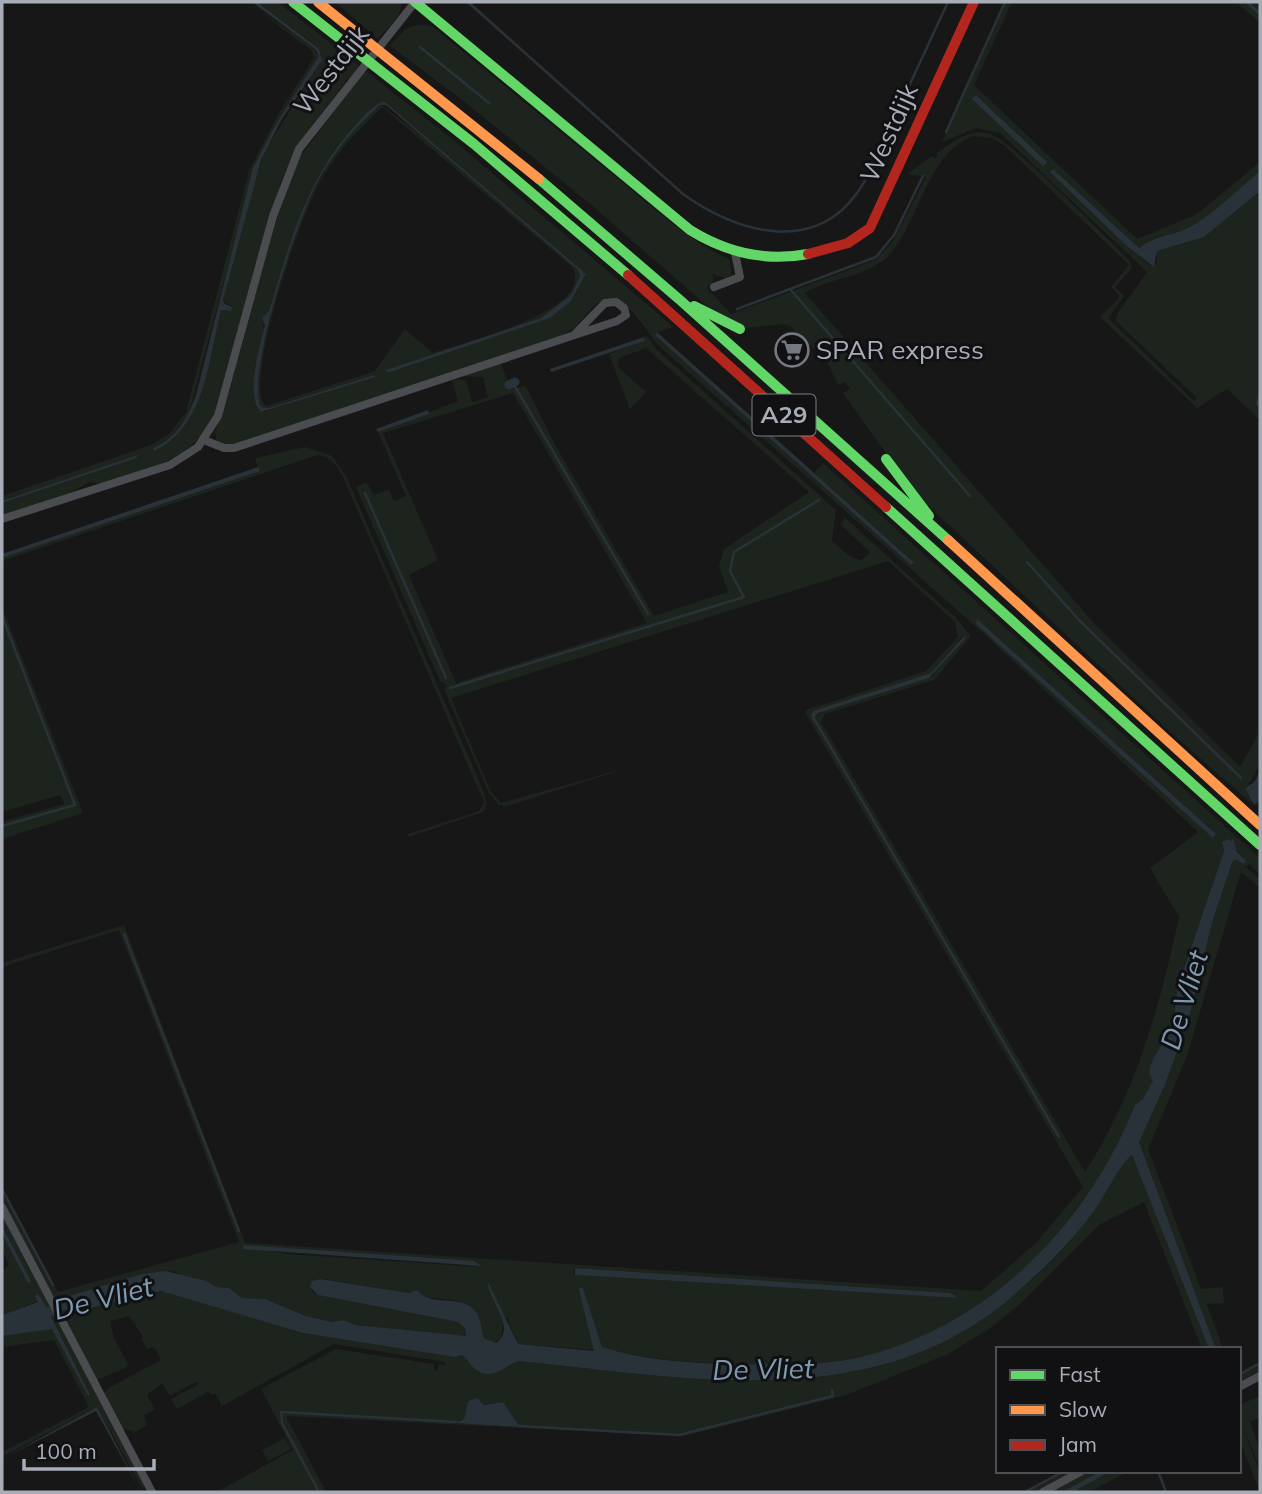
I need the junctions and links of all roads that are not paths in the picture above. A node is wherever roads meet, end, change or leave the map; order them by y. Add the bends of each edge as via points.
1 (293, 2) edge
2 (318, 2) edge
3 (415, 2) edge
4 (974, 2) edge
5 (735, 253) junction
6 (714, 287) dead end
7 (677, 297) junction
8 (740, 329) dead end
9 (574, 335) junction
10 (204, 440) junction
11 (886, 459) dead end
12 (2, 519) edge
13 (949, 543) junction
14 (1260, 825) edge
15 (1260, 845) edge
16 (2, 1207) edge
17 (1260, 1376) edge
18 (1241, 1386) edge
19 (1078, 1473) edge
20 (152, 1492) edge
21 (1043, 1492) edge

1 - 15 main road, A29 via 474,144 635,281
2 - 7 main road, A29 via 522,165
3 - 5 main road, Westdijk via 681,224 703,240
3 - 10 street, Westdijk via 307,137 285,181 221,408
4 - 5 main road, Westdijk via 867,231 838,247 792,259
5 - 6 street via 740,277
7 - 8 main road, A29
7 - 13 main road, A29
9 - 9 street via 621,319 626,315 624,308 616,302 605,303
9 - 10 street via 234,448
10 - 12 street, Westdijk via 170,465
11 - 13 main road, A29
13 - 14 main road, A29
16 - 20 street
17 - 18 street
19 - 21 street

